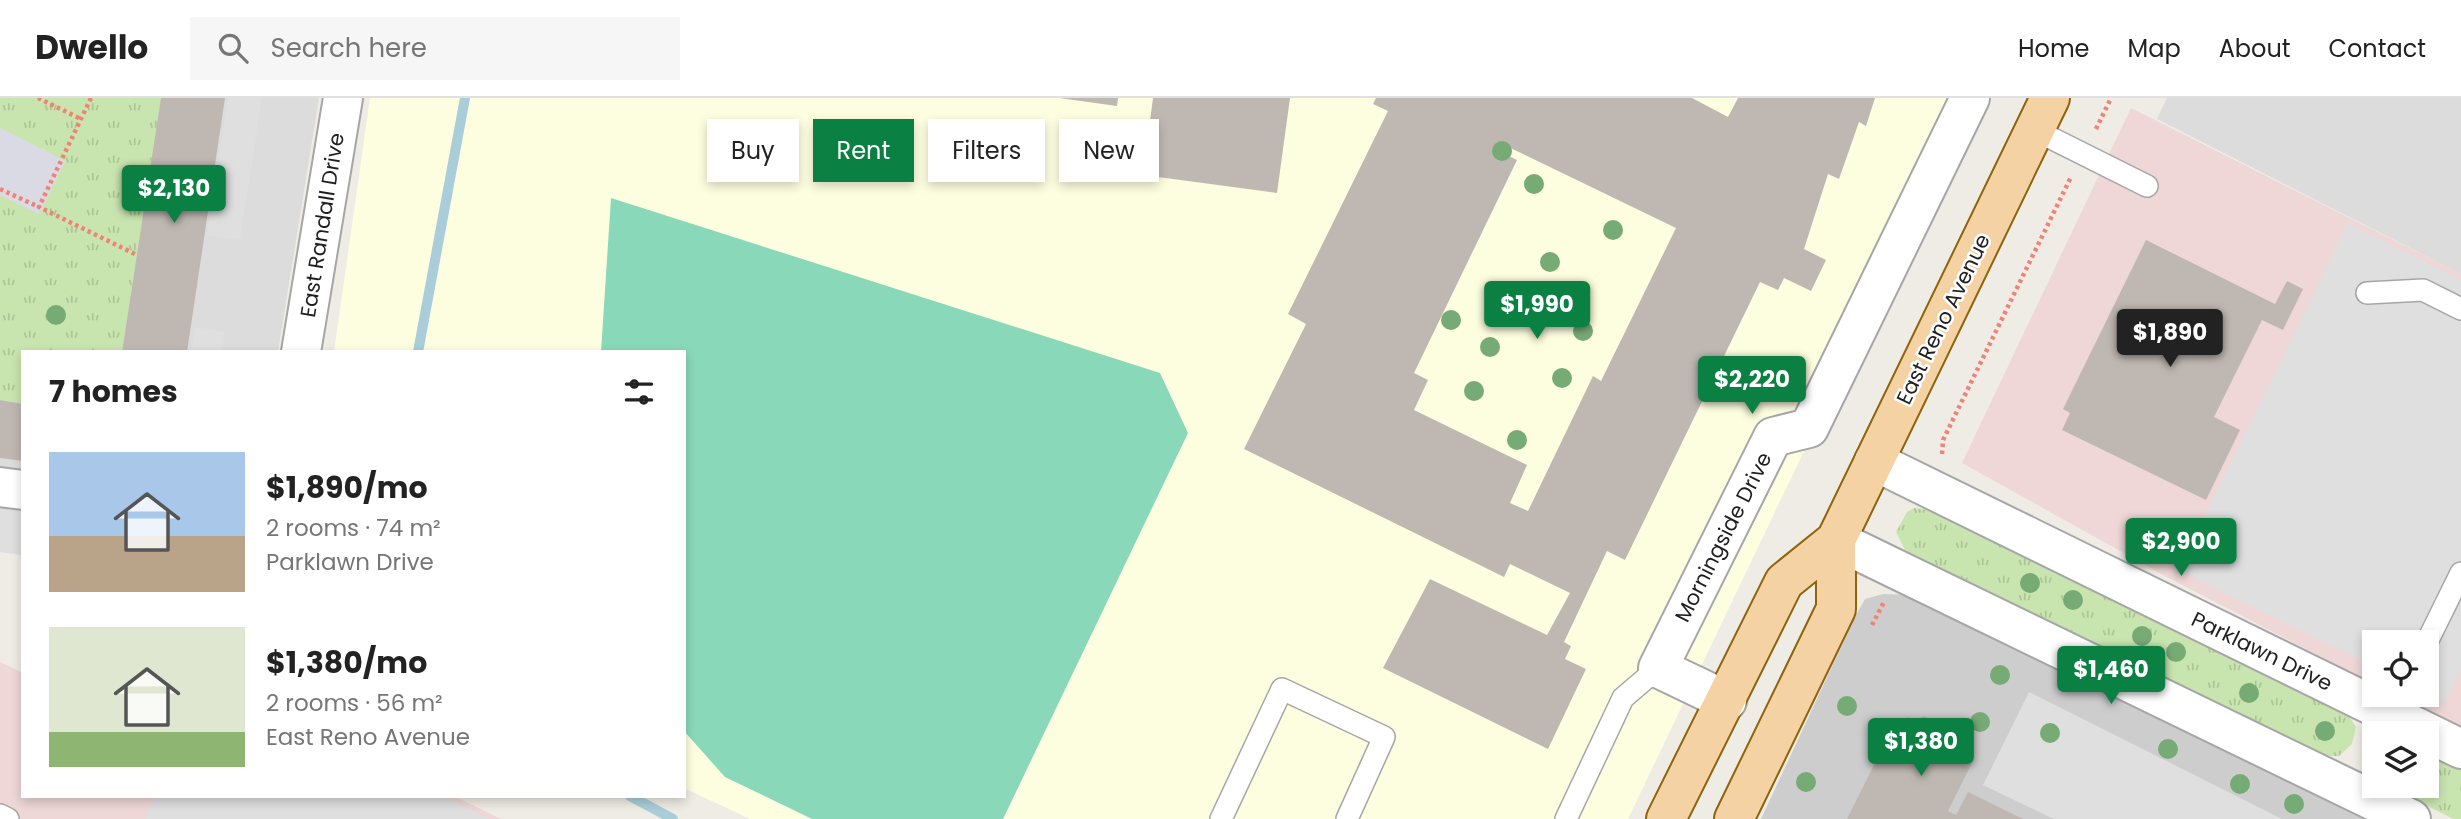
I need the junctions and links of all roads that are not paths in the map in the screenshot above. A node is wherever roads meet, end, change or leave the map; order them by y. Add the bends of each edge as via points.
1 (343, 98) edge
2 (1970, 98) edge
3 (2042, 114) edge
4 (2147, 186) dead end
5 (2367, 293) dead end
6 (2461, 309) edge
7 (301, 350) edge
8 (1874, 461) junction
9 (0, 487) edge
10 (21, 490) edge
11 (1836, 540) junction
12 (2461, 573) edge
13 (2433, 630) edge
14 (1658, 668) junction
15 (2362, 689) edge
16 (1727, 701) junction
17 (2400, 707) edge
18 (2461, 749) edge
19 (0, 815) edge
20 (8, 819) edge
21 (1221, 819) edge
22 (1347, 819) edge
23 (1566, 819) edge
24 (1666, 819) edge
25 (1734, 819) edge
26 (2412, 819) edge

1 - 7 street, East Randall Drive
2 - 14 street, Morningside Drive via 1808,428 1773,437
3 - 4 lane via 2083,154
3 - 8 main road, East Reno Avenue
5 - 6 lane via 2423,290
8 - 11 main road, East Reno Avenue
8 - 15 street, Parklawn Drive
9 - 10 street
11 - 16 main road, East Reno Avenue via 1784,582
11 - 25 main road, East Reno Avenue via 1836,609
11 - 26 street
12 - 13 lane
14 - 16 street
14 - 23 lane via 1623,698
16 - 24 main road, East Reno Avenue
17 - 18 street, Parklawn Drive
19 - 20 lane
21 - 22 lane via 1282,689 1384,737

